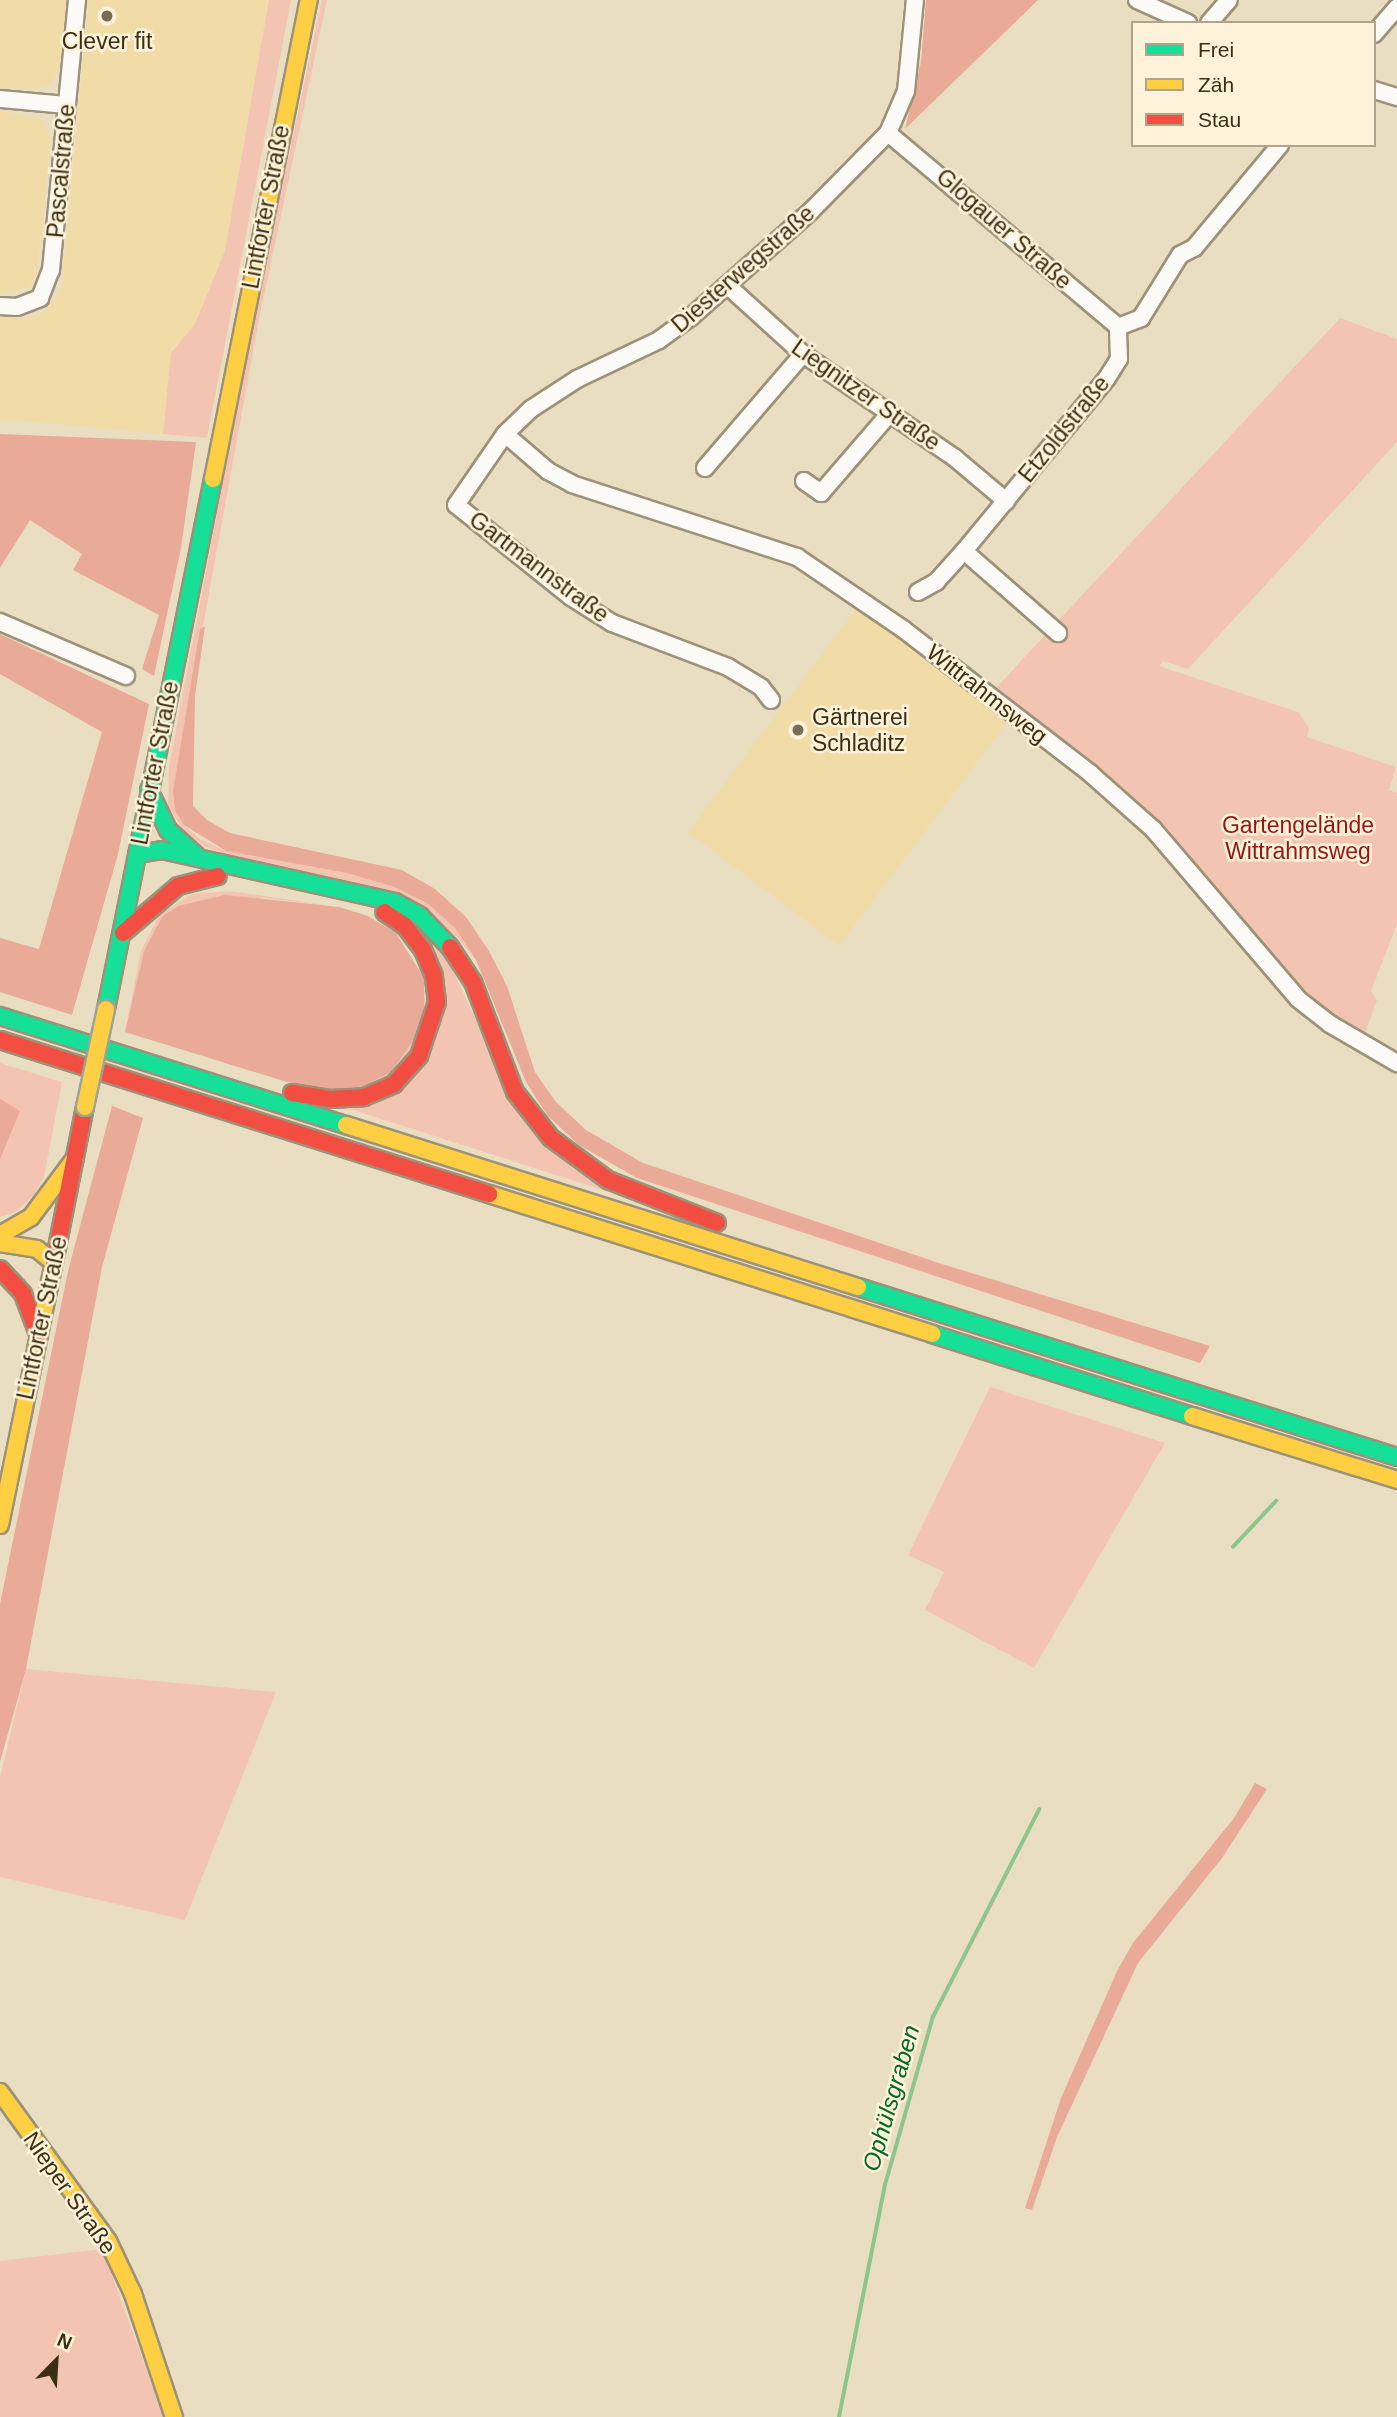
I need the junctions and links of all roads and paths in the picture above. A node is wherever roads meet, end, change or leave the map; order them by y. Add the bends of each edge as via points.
1 (77, 0) edge
2 (309, 0) edge
3 (915, 0) edge
4 (1137, 0) edge
5 (1229, 0) edge
6 (1397, 8) edge
7 (1184, 21) edge
8 (1211, 21) edge
9 (1376, 32) edge
10 (1376, 91) edge
11 (1397, 97) edge
12 (0, 99) edge
13 (67, 105) junction
14 (888, 133) junction
15 (1278, 147) edge
16 (729, 286) junction
17 (0, 306) edge
18 (1118, 327) junction
19 (803, 354) junction
20 (890, 413) junction
21 (505, 434) junction
22 (705, 468) dead end
23 (804, 481) dead end
24 (1006, 501) junction
25 (456, 505) joint
26 (964, 551) junction
27 (918, 592) dead end
28 (0, 622) edge
29 (1058, 633) dead end
30 (126, 676) dead end
31 (771, 700) dead end
32 (149, 790) junction
33 (137, 854) junction
34 (218, 871) junction
35 (122, 933) junction
36 (0, 1016) edge
37 (0, 1040) edge
38 (1397, 1063) edge
39 (152, 1064) junction
40 (75, 1158) junction
41 (0, 1235) edge
42 (0, 1243) edge
43 (0, 1260) edge
44 (54, 1263) junction
45 (0, 1269) edge
46 (946, 1315) junction
47 (38, 1334) junction
48 (1397, 1457) edge
49 (1397, 1480) edge
50 (0, 1525) edge
51 (0, 2092) edge
52 (174, 2417) edge

1 - 13 street, Pascalstraße
2 - 32 main road, Lintforter Straße
3 - 14 street, Diesterwegstraße via 906,91
4 - 7 street
5 - 8 street
6 - 9 street
10 - 11 street
12 - 13 street
13 - 17 street, Pascalstraße via 47,284 40,299 28,305
14 - 16 street, Diesterwegstraße
14 - 18 street, Glogauer Straße
15 - 18 street via 1194,248 1180,255 1141,318
16 - 19 street, Liegnitzer Straße
16 - 21 street, Diesterwegstraße via 659,340 577,379 531,409
18 - 24 street, Etzoldstraße via 1118,359 1107,378
19 - 20 street, Liegnitzer Straße
19 - 22 street
20 - 23 street via 821,493
20 - 24 street, Liegnitzer Straße
21 - 25 street, Diesterwegstraße
21 - 38 street, Wittrahmsweg via 548,471 572,484 797,557 903,629 1091,774 1153,830 1298,999 1330,1024
24 - 26 street, Etzoldstraße
25 - 31 street, Gartmannstraße via 571,597 612,623 728,667 761,687
26 - 27 street, Etzoldstraße via 936,582
26 - 29 street
28 - 30 street
32 - 33 main road, Lintforter Straße
32 - 34 main road via 168,831 189,853
33 - 34 main road via 162,850
33 - 35 main road, Lintforter Straße
34 - 35 main road via 178,886
34 - 39 main road via 341,895 374,905 405,926 423,950 434,976 437,1002 432,1027 419,1056 394,1084 364,1097 330,1099 285,1092 210,1072
34 - 46 main road via 342,887 395,902 420,916 457,954 473,982 503,1066 528,1110 551,1138 608,1180 909,1293
35 - 40 main road, Lintforter Straße, bridge
36 - 39 main road
37 - 49 main road
39 - 46 main road
40 - 41 main road via 31,1217
40 - 44 main road, Lintforter Straße
42 - 44 main road via 37,1249
43 - 44 main road via 29,1267
44 - 47 main road, Lintforter Straße
45 - 47 main road via 23,1294
46 - 48 main road
47 - 50 main road, Lintforter Straße
51 - 52 main road, Nieper Straße via 108,2241 133,2294

